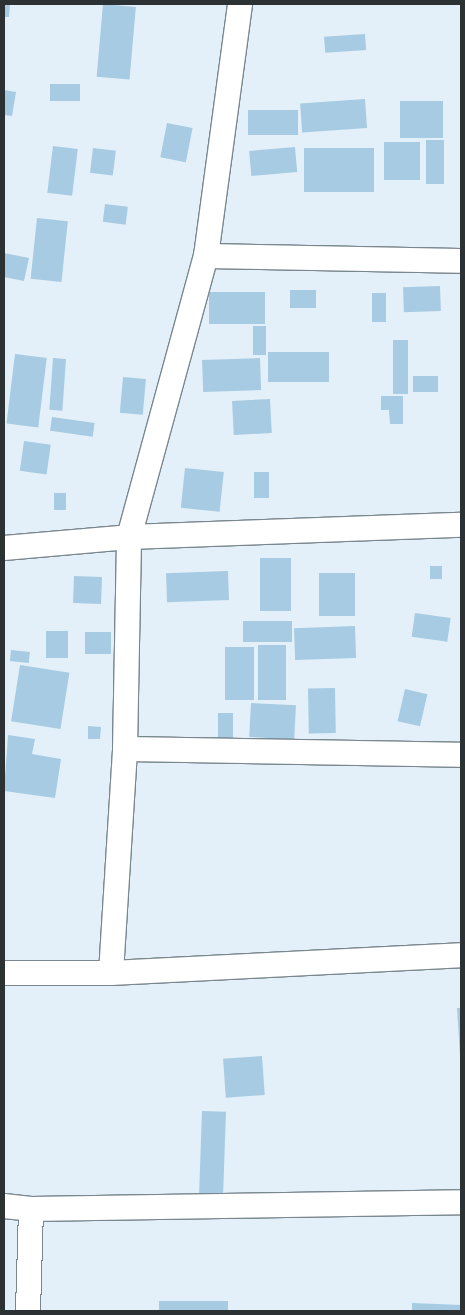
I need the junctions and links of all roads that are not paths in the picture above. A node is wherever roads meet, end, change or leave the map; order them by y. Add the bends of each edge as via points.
1 (240, 4) edge
2 (206, 256) junction
3 (461, 261) edge
4 (461, 525) edge
5 (129, 536) junction
6 (4, 548) edge
7 (125, 749) junction
8 (461, 755) edge
9 (461, 955) edge
10 (4, 973) edge
11 (111, 973) junction
12 (461, 1202) edge
13 (4, 1206) edge
14 (31, 1209) junction
15 (28, 1311) edge

1 - 2 street
2 - 3 street
2 - 5 street
4 - 5 street
5 - 6 street
5 - 7 street
7 - 8 street
7 - 11 street
9 - 11 street
10 - 11 street
12 - 14 street
13 - 14 street
14 - 15 street

